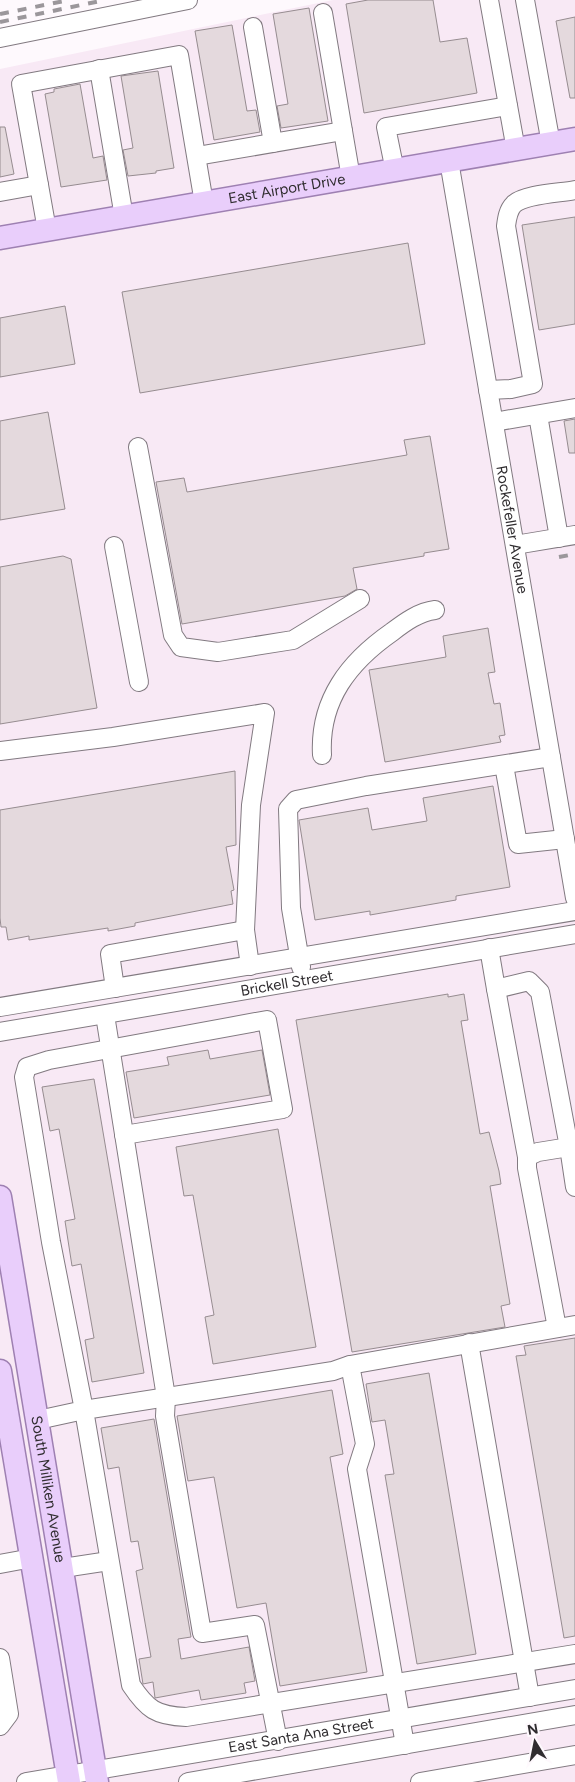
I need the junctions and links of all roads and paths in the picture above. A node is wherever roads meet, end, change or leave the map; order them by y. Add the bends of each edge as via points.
1 (188, 0) edge
2 (489, 0) edge
3 (525, 0) edge
4 (323, 13) dead end
5 (253, 27) dead end
6 (0, 38) edge
7 (99, 70) junction
8 (508, 106) junction
9 (343, 131) junction
10 (575, 139) edge
11 (273, 143) junction
12 (551, 144) junction
13 (516, 150) junction
14 (197, 156) junction
15 (450, 161) junction
16 (395, 170) junction
17 (351, 178) junction
18 (39, 185) junction
19 (575, 190) edge
20 (0, 192) edge
21 (204, 203) junction
22 (124, 217) junction
23 (47, 230) junction
24 (0, 238) edge
25 (488, 390) junction
26 (575, 408) edge
27 (538, 415) junction
28 (494, 422) junction
29 (138, 447) dead end
30 (567, 536) edge
31 (514, 545) junction
32 (114, 546) dead end
33 (360, 599) dead end
34 (435, 610) dead end
35 (139, 682) dead end
36 (0, 750) edge
37 (322, 755) dead end
38 (551, 758) junction
39 (504, 764) junction
40 (565, 839) junction
41 (575, 898) edge
42 (575, 911) edge
43 (245, 930) junction
44 (575, 934) edge
45 (489, 948) junction
46 (299, 957) junction
47 (250, 966) junction
48 (304, 980) junction
49 (115, 988) junction
50 (496, 989) junction
51 (0, 1008) edge
52 (105, 1014) junction
53 (0, 1032) edge
54 (110, 1049) junction
55 (124, 1135) junction
56 (572, 1146) edge
57 (527, 1157) junction
58 (575, 1188) edge
59 (0, 1197) edge
60 (575, 1325) edge
61 (557, 1328) junction
62 (469, 1344) junction
63 (350, 1365) junction
64 (0, 1371) edge
65 (165, 1396) junction
66 (3, 1410) edge
67 (84, 1410) junction
68 (38, 1420) junction
69 (32, 1558) junction
70 (110, 1561) junction
71 (0, 1564) edge
72 (63, 1568) junction
73 (575, 1654) edge
74 (0, 1658) edge
75 (524, 1662) junction
76 (394, 1682) junction
77 (575, 1689) edge
78 (530, 1697) junction
79 (272, 1704) junction
80 (575, 1715) edge
81 (400, 1720) junction
82 (0, 1726) edge
83 (278, 1741) junction
84 (405, 1745) junction
85 (575, 1755) edge
86 (95, 1776) edge
87 (68, 1778) edge
88 (26, 1782) edge
89 (188, 1782) edge
90 (420, 1782) edge

1 - 6 street
2 - 8 street
3 - 12 street
4 - 9 street
5 - 11 street
7 - 14 street via 179,55
7 - 18 street via 22,84
7 - 22 street
8 - 13 street
8 - 16 street via 386,127
9 - 11 street
9 - 17 street
10 - 12 main road, East Airport Drive
11 - 14 street
12 - 13 main road, East Airport Drive
13 - 15 main road, East Airport Drive
14 - 21 street
15 - 16 main road, East Airport Drive
15 - 25 street, Rockefeller Avenue
16 - 17 main road, East Airport Drive
17 - 21 main road, East Airport Drive
18 - 20 street
18 - 23 street
19 - 25 street via 525,198 514,204 507,214 506,226 533,384
21 - 22 main road, East Airport Drive
22 - 23 main road, East Airport Drive
23 - 24 main road, East Airport Drive
25 - 28 street, Rockefeller Avenue
26 - 27 street
27 - 28 street
27 - 30 street
28 - 31 street, Rockefeller Avenue
29 - 33 street via 173,635 180,647 218,652 292,640
30 - 31 street
31 - 38 street, Rockefeller Avenue
32 - 35 street
34 - 37 street via 412,618 371,646 357,660 331,700 322,724
36 - 43 street via 113,737 265,713 251,805
38 - 39 street
38 - 40 street, Rockefeller Avenue
39 - 40 street via 518,844
39 - 46 street via 296,800 288,809 288,829 290,908
40 - 41 street, Rockefeller Avenue
42 - 46 street, Brickell Street
43 - 47 street
43 - 49 street via 110,954
44 - 45 street, Brickell Street
45 - 48 street, Brickell Street
45 - 50 street
46 - 47 street, Brickell Street
46 - 48 street
47 - 49 street, Brickell Street
48 - 52 street, Brickell Street
49 - 51 street, Brickell Street
50 - 56 street via 529,981 540,992
50 - 57 street
52 - 53 street, Brickell Street
52 - 54 street
54 - 55 street
54 - 55 street via 267,1020 282,1109
54 - 67 street via 49,1060 27,1068 24,1077 51,1242
55 - 65 street
56 - 57 street
56 - 58 street
57 - 61 street
59 - 68 main road, South Milliken Avenue
60 - 61 street
61 - 62 street
62 - 63 street
62 - 75 street
63 - 65 street via 333,1371
63 - 76 street via 365,1444 357,1469
64 - 66 main road, South Milliken Avenue
65 - 67 street
65 - 79 street via 165,1416 202,1633 255,1625
66 - 69 main road, South Milliken Avenue
67 - 68 street
67 - 70 street
68 - 72 main road, South Milliken Avenue
69 - 71 street
69 - 87 main road, South Milliken Avenue
70 - 72 street
70 - 79 street via 131,1685 145,1705 165,1716 186,1717
72 - 86 main road, South Milliken Avenue
73 - 75 street
74 - 82 street via 9,1714
75 - 76 street
75 - 78 street
76 - 79 street
76 - 81 street
77 - 78 street, East Santa Ana Street
78 - 81 street, East Santa Ana Street
79 - 83 street
80 - 84 street, East Santa Ana Street
81 - 83 street, East Santa Ana Street
81 - 84 street
83 - 86 street, East Santa Ana Street
84 - 89 street, East Santa Ana Street
85 - 90 street
86 - 87 street, East Santa Ana Street
87 - 88 street, East Santa Ana Street

